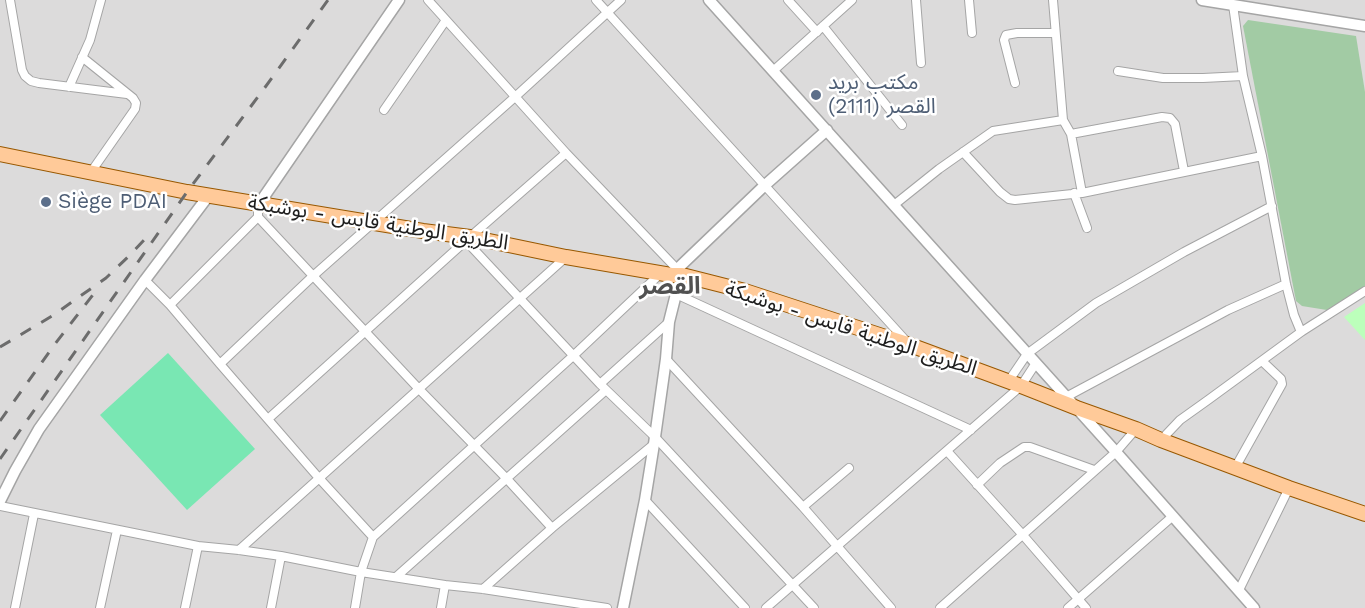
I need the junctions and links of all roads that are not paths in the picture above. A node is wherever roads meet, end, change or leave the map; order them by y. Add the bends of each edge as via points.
1 (10, 0) edge
2 (101, 0) edge
3 (399, 0) edge
4 (428, 0) edge
5 (596, 0) edge
6 (621, 0) edge
7 (709, 0) edge
8 (788, 0) edge
9 (852, 0) edge
10 (916, 0) edge
11 (969, 0) edge
12 (1053, 0) edge
13 (1202, 0) edge
14 (1226, 3) edge
15 (607, 13) junction
16 (446, 20) junction
17 (1365, 26) edge
18 (820, 29) junction
19 (972, 33) dead end
20 (1055, 33) junction
21 (82, 57) junction
22 (921, 63) dead end
23 (773, 71) junction
24 (1118, 71) dead end
25 (1243, 76) junction
26 (1015, 83) dead end
27 (69, 87) junction
28 (127, 94) junction
29 (515, 97) junction
30 (384, 110) dead end
31 (1063, 120) junction
32 (902, 125) dead end
33 (826, 130) junction
34 (1071, 134) junction
35 (963, 152) junction
36 (566, 153) junction
37 (0, 154) edge
38 (1262, 156) junction
39 (1184, 171) junction
40 (91, 172) junction
41 (764, 186) junction
42 (1078, 193) junction
43 (209, 195) junction
44 (894, 205) junction
45 (1272, 206) junction
46 (258, 210) junction
47 (373, 222) junction
48 (1087, 228) dead end
49 (468, 239) junction
50 (566, 257) junction
51 (672, 273) junction
52 (313, 276) junction
53 (145, 280) junction
54 (1286, 284) junction
55 (1365, 291) edge
56 (676, 294) junction
57 (521, 298) junction
58 (170, 304) junction
59 (1294, 315) junction
60 (669, 322) junction
61 (1314, 324) junction
62 (366, 331) junction
63 (1301, 332) junction
64 (910, 345) junction
65 (1027, 354) junction
66 (573, 356) junction
67 (666, 359) junction
68 (1262, 361) junction
69 (1036, 363) junction
70 (220, 364) junction
71 (1014, 384) junction
72 (603, 387) junction
73 (418, 388) junction
74 (1066, 397) junction
75 (1077, 408) junction
76 (268, 419) junction
77 (1136, 429) junction
78 (971, 430) junction
79 (654, 440) junction
80 (1161, 440) junction
81 (474, 445) junction
82 (947, 451) junction
83 (1116, 452) junction
84 (849, 468) dead end
85 (1235, 468) junction
86 (1094, 470) junction
87 (318, 477) junction
88 (507, 479) junction
89 (977, 485) junction
90 (1289, 488) junction
91 (645, 500) junction
92 (0, 501) edge
93 (0, 506) edge
94 (803, 507) junction
95 (34, 514) junction
96 (1365, 514) edge
97 (1173, 516) junction
98 (552, 528) junction
99 (117, 530) junction
100 (1022, 534) junction
101 (373, 537) junction
102 (198, 546) junction
103 (837, 546) junction
104 (238, 550) junction
105 (281, 556) junction
106 (361, 572) junction
107 (396, 577) junction
108 (445, 585) junction
109 (792, 585) junction
110 (483, 589) junction
111 (1239, 590) junction
112 (1078, 599) junction
113 (15, 608) edge
114 (100, 608) edge
115 (185, 608) edge
116 (271, 608) edge
117 (355, 608) edge
118 (441, 608) edge
119 (607, 608) edge
120 (623, 608) edge
121 (745, 608) edge
122 (766, 608) edge
123 (814, 608) edge
124 (891, 608) edge
125 (940, 608) edge
126 (1068, 608) edge
127 (1086, 608) edge
128 (1254, 608) edge

1 - 27 street via 25,76 31,81
2 - 21 street
3 - 46 street
4 - 16 street
5 - 15 street
6 - 15 street
7 - 23 street
8 - 18 street
9 - 18 street
10 - 22 street
11 - 19 street
12 - 20 street
13 - 14 street
14 - 17 street
14 - 25 street
15 - 29 street
15 - 41 street
16 - 29 street
16 - 30 street
18 - 23 street
18 - 32 street
20 - 26 street via 1006,35
20 - 31 street
21 - 27 street
21 - 28 street
23 - 33 street
24 - 25 street via 1163,78
25 - 38 street
27 - 28 street
28 - 40 street via 136,103 135,109
29 - 36 street
29 - 47 street
31 - 34 street
31 - 35 street via 993,131
33 - 41 street
33 - 44 street
34 - 39 street via 1170,118
34 - 42 street
35 - 42 street via 1009,199
35 - 44 street
36 - 49 street
36 - 51 street
37 - 40 main road, الطريق الوطنية قابس - بوشبكة
38 - 39 street
38 - 45 street
39 - 42 street
40 - 43 main road, الطريق الوطنية قابس - بوشبكة
41 - 51 street
41 - 64 street
42 - 48 street
43 - 46 main road, الطريق الوطنية قابس - بوشبكة
43 - 53 street
44 - 65 street
45 - 54 street
45 - 65 street via 1096,303
46 - 47 main road, الطريق الوطنية قابس - بوشبكة
46 - 52 street
46 - 58 street
47 - 49 main road, الطريق الوطنية قابس - بوشبكة
47 - 52 street
49 - 50 main road, الطريق الوطنية قابس - بوشبكة
49 - 57 street
49 - 62 street
50 - 51 main road, الطريق الوطنية قابس - بوشبكة
50 - 57 street
51 - 56 street
51 - 64 main road, الطريق الوطنية قابس - بوشبكة via 745,291
51 - 66 street
52 - 62 street
52 - 70 street
53 - 58 street
53 - 92 street via 39,429
54 - 59 street
54 - 74 street via 1228,310
55 - 61 street
56 - 60 street
56 - 78 street
57 - 66 street
57 - 73 street
58 - 70 street
59 - 61 street
59 - 63 street
60 - 67 street
60 - 72 street
61 - 63 street
62 - 73 street
62 - 76 street
63 - 68 street
64 - 71 main road, الطريق الوطنية قابس - بوشبكة
65 - 69 street
65 - 71 street
66 - 72 street
66 - 81 street
67 - 79 street
67 - 94 street
68 - 80 street via 1180,420
68 - 85 street via 1282,384
69 - 71 street
69 - 74 street
70 - 76 street
71 - 75 main road, الطريق الوطنية قابس - بوشبكة
71 - 78 street
72 - 79 street
72 - 88 street
73 - 81 street
73 - 87 street
74 - 75 street
75 - 77 main road, الطريق الوطنية قابس - بوشبكة
75 - 83 street
76 - 87 street
77 - 80 main road, الطريق الوطنية قابس - بوشبكة
77 - 83 street
78 - 82 street
79 - 91 street
79 - 98 street
79 - 109 street
80 - 85 main road, الطريق الوطنية قابس - بوشبكة
81 - 88 street
81 - 101 street
82 - 89 street
82 - 103 street
83 - 86 street
83 - 97 street
84 - 94 street
85 - 90 main road, الطريق الوطنية قابس - بوشبكة
86 - 89 street via 1024,447
86 - 100 street
87 - 101 street
87 - 104 street
88 - 98 street
88 - 107 street
89 - 100 street
90 - 96 main road, الطريق الوطنية قابس - بوشبكة
90 - 111 street
91 - 120 street
91 - 121 street
93 - 95 street
94 - 103 street
95 - 99 street
95 - 113 street
97 - 111 street
97 - 112 street
98 - 110 street
99 - 102 street
99 - 114 street
100 - 112 street
100 - 125 street
101 - 106 street
102 - 104 street
102 - 115 street
103 - 109 street
103 - 124 street
104 - 105 street
105 - 106 street
105 - 116 street
106 - 107 street
106 - 117 street
107 - 108 street
108 - 110 street
108 - 118 street
109 - 122 street
109 - 123 street
110 - 119 street
111 - 128 street
112 - 126 street
112 - 127 street

